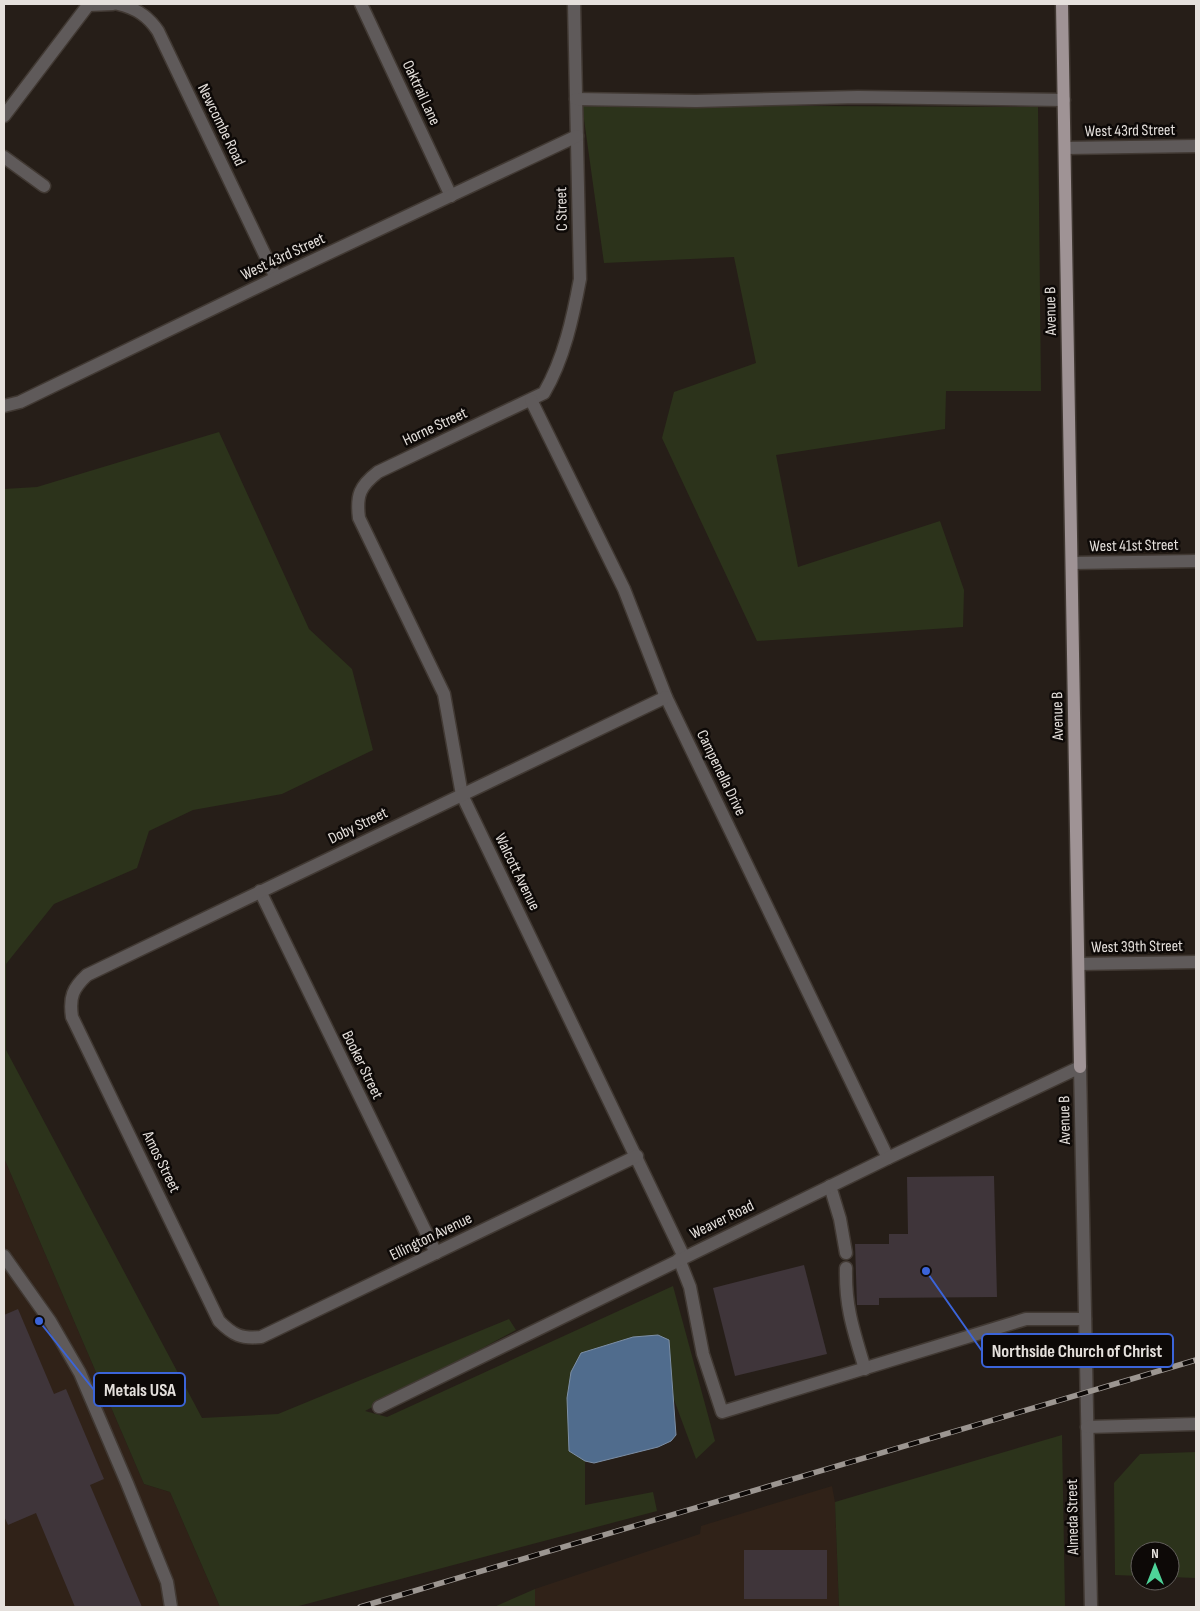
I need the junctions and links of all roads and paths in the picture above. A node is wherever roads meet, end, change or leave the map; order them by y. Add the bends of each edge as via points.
1 (113, 4) edge
2 (118, 4) edge
3 (361, 4) edge
4 (574, 4) edge
5 (1062, 4) edge
6 (89, 5) edge
7 (576, 99) junction
8 (1064, 100) junction
9 (4, 116) edge
10 (577, 136) junction
11 (1196, 146) edge
12 (1064, 148) junction
13 (4, 156) edge
14 (44, 186) dead end
15 (451, 196) junction
16 (276, 278) junction
17 (531, 400) junction
18 (4, 406) edge
19 (360, 492) joint
20 (1196, 561) edge
21 (1072, 563) junction
22 (666, 696) junction
23 (462, 794) junction
24 (260, 891) junction
25 (1196, 962) edge
26 (1079, 964) junction
27 (72, 994) joint
28 (1080, 1067) junction
29 (637, 1156) junction
30 (888, 1158) junction
31 (830, 1186) junction
32 (436, 1253) junction
33 (846, 1253) dead end
34 (4, 1256) edge
35 (682, 1258) junction
36 (846, 1268) dead end
37 (1084, 1318) junction
38 (238, 1336) joint
39 (865, 1369) junction
40 (379, 1407) dead end
41 (1196, 1424) edge
42 (1087, 1427) junction
43 (171, 1607) edge
44 (1091, 1607) edge

1 - 6 street
2 - 16 street, Newcombe Road via 142,14 158,31
3 - 15 street, Oaktrail Lane
4 - 7 street, C Street
5 - 8 main road, Avenue B
6 - 9 street
7 - 8 street via 696,101 858,97
7 - 10 street, C Street
8 - 12 main road, Avenue B
10 - 15 street, West 43rd Street
10 - 17 street, C Street via 580,279 574,312 552,378 544,393
11 - 12 street, West 43rd Street
12 - 21 main road, Avenue B
13 - 14 street
15 - 16 street, West 43rd Street
16 - 18 street, West 43rd Street via 20,402
17 - 19 street, Horne Street via 378,472 366,481
17 - 22 street, Campenella Drive via 624,589
19 - 23 street, Walcott Avenue via 358,518 444,694
20 - 21 street, West 41st Street
21 - 26 main road, Avenue B
22 - 23 street, Doby Street
22 - 30 street, Campenella Drive
23 - 24 street, Doby Street
23 - 29 street, Walcott Avenue
24 - 27 street, Doby Street via 87,975
24 - 32 street, Booker Street
25 - 26 street, West 39th Street
26 - 28 main road, Avenue B
27 - 38 street, Amos Street via 72,1016 219,1321
28 - 30 street, Weaver Road
28 - 37 street, Avenue B
29 - 32 street, Ellington Avenue
29 - 35 street, Walcott Avenue
30 - 31 street, Weaver Road
31 - 33 street
31 - 35 street, Weaver Road
32 - 38 street, Ellington Avenue via 261,1336
34 - 43 street via 80,1372 167,1582
35 - 39 street, Walcott Avenue via 703,1354 722,1412
35 - 40 street, Weaver Road
36 - 39 street via 850,1319
37 - 39 street via 1026,1319
37 - 42 street, Avenue B
41 - 42 street
42 - 44 street, Almeda Street

